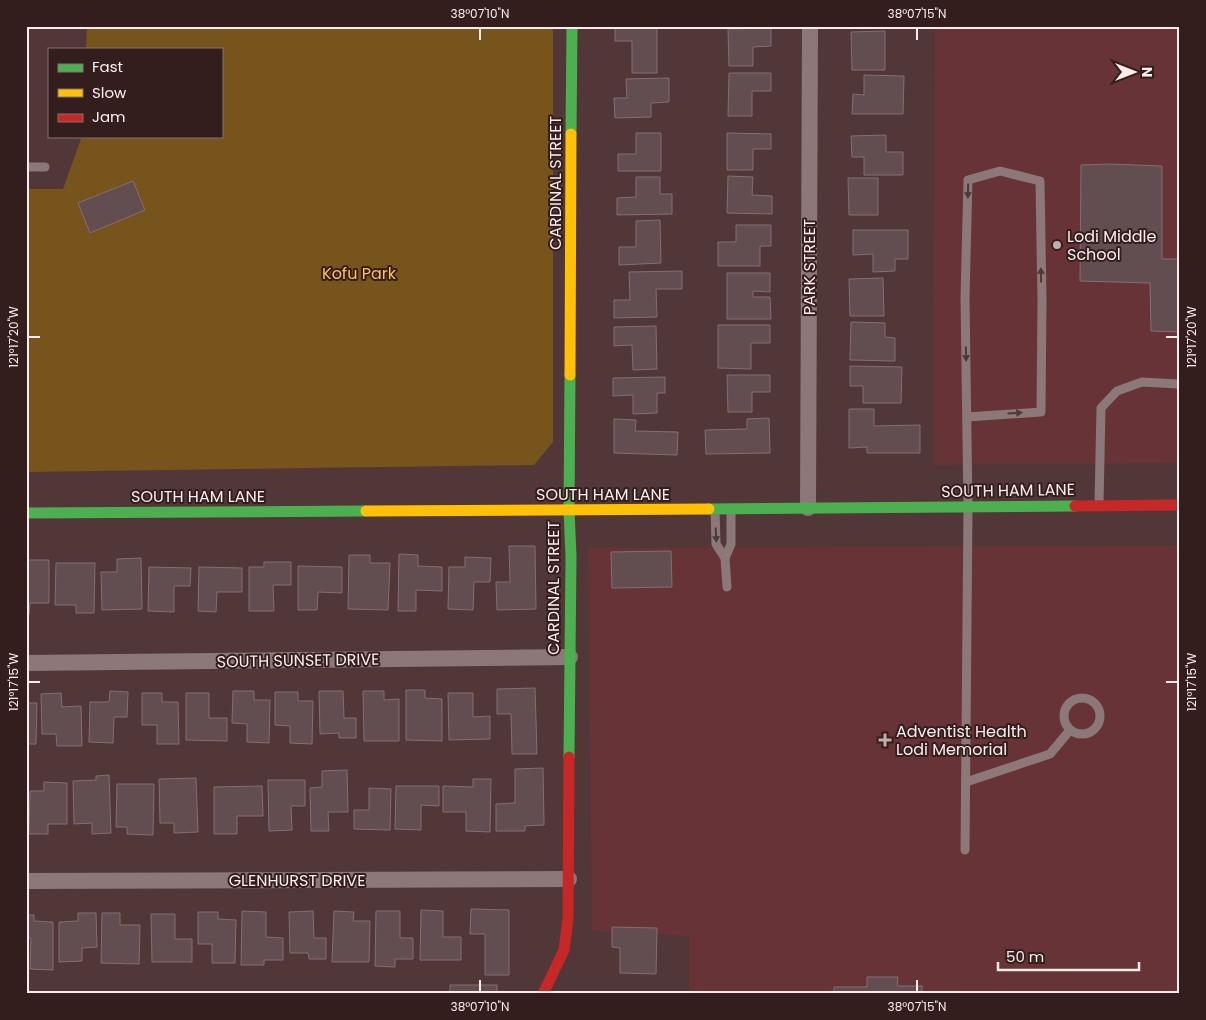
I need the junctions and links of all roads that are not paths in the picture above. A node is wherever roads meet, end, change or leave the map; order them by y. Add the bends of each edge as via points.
1 (572, 26) edge
2 (810, 26) edge
3 (26, 167) edge
4 (45, 167) dead end
5 (1180, 386) edge
6 (967, 417) junction
7 (1180, 504) edge
8 (1099, 505) junction
9 (968, 506) junction
10 (808, 508) junction
11 (715, 509) junction
12 (730, 509) junction
13 (569, 510) junction
14 (26, 513) edge
15 (724, 558) junction
16 (727, 586) dead end
17 (570, 657) junction
18 (26, 663) edge
19 (1070, 730) junction
20 (966, 782) junction
21 (965, 850) dead end
22 (569, 879) junction
23 (26, 881) edge
24 (542, 994) edge

1 - 13 main road, CARDINAL STREET
2 - 10 street, PARK STREET
3 - 4 lane
5 - 8 lane via 1142,382 1117,391 1101,408
6 -> 6 lane via 1041,412 1040,181 1000,171 968,180 965,298
6 - 9 lane
7 - 8 main road, SOUTH HAM LANE
8 - 9 main road, SOUTH HAM LANE
9 - 10 main road, SOUTH HAM LANE
9 - 20 lane
10 - 12 main road, SOUTH HAM LANE
11 - 12 main road, SOUTH HAM LANE
11 - 13 main road, SOUTH HAM LANE
11 -> 15 lane via 716,544
12 - 15 lane via 732,544
13 - 14 main road, SOUTH HAM LANE
13 - 17 main road, CARDINAL STREET
15 - 16 lane
17 - 18 street, SOUTH SUNSET DRIVE
17 - 22 main road, CARDINAL STREET
19 - 19 lane via 1084,734 1096,728 1100,714 1098,707 1087,698 1068,704 1064,718
19 - 20 lane via 1050,754
20 - 21 lane
22 - 23 street, GLENHURST DRIVE
22 - 24 main road, CARDINAL STREET via 564,950

